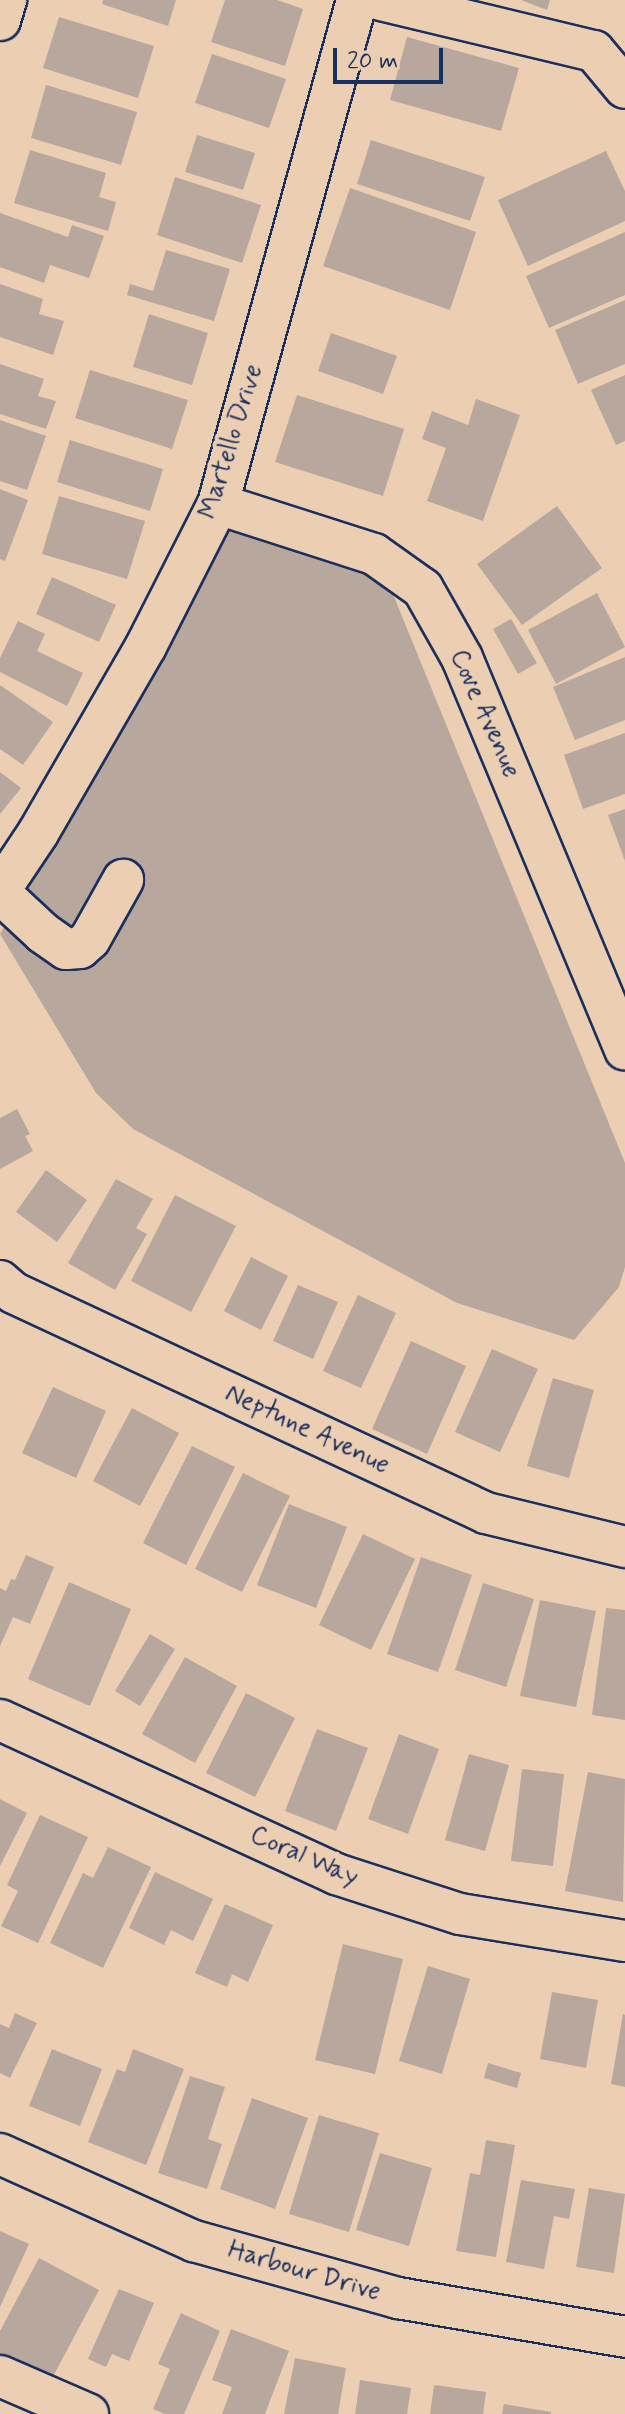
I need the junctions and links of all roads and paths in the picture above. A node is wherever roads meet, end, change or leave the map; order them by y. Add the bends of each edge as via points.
1 (6, 0) edge
2 (357, 0) edge
3 (381, 0) edge
4 (0, 20) edge
5 (625, 88) edge
6 (218, 504) junction
7 (123, 880) dead end
8 (0, 891) edge
9 (625, 1049) edge
10 (0, 1281) edge
11 (625, 1547) edge
12 (0, 1720) edge
13 (625, 1941) edge
14 (0, 2154) edge
15 (625, 2337) edge
16 (0, 2376) edge
17 (88, 2414) edge

1 - 4 street
2 - 6 street, Martello Drive
3 - 5 street via 594,51
6 - 8 street, Martello Drive via 146,646
6 - 9 street, Cove Avenue via 374,554 423,589 462,658
7 - 8 street via 80,948 66,949 43,933
10 - 11 street, Neptune Avenue via 14,1293 486,1513
12 - 13 street, Coral Way via 336,1874 460,1914
14 - 15 street, Harbour Drive via 194,2241 398,2298
16 - 17 street

